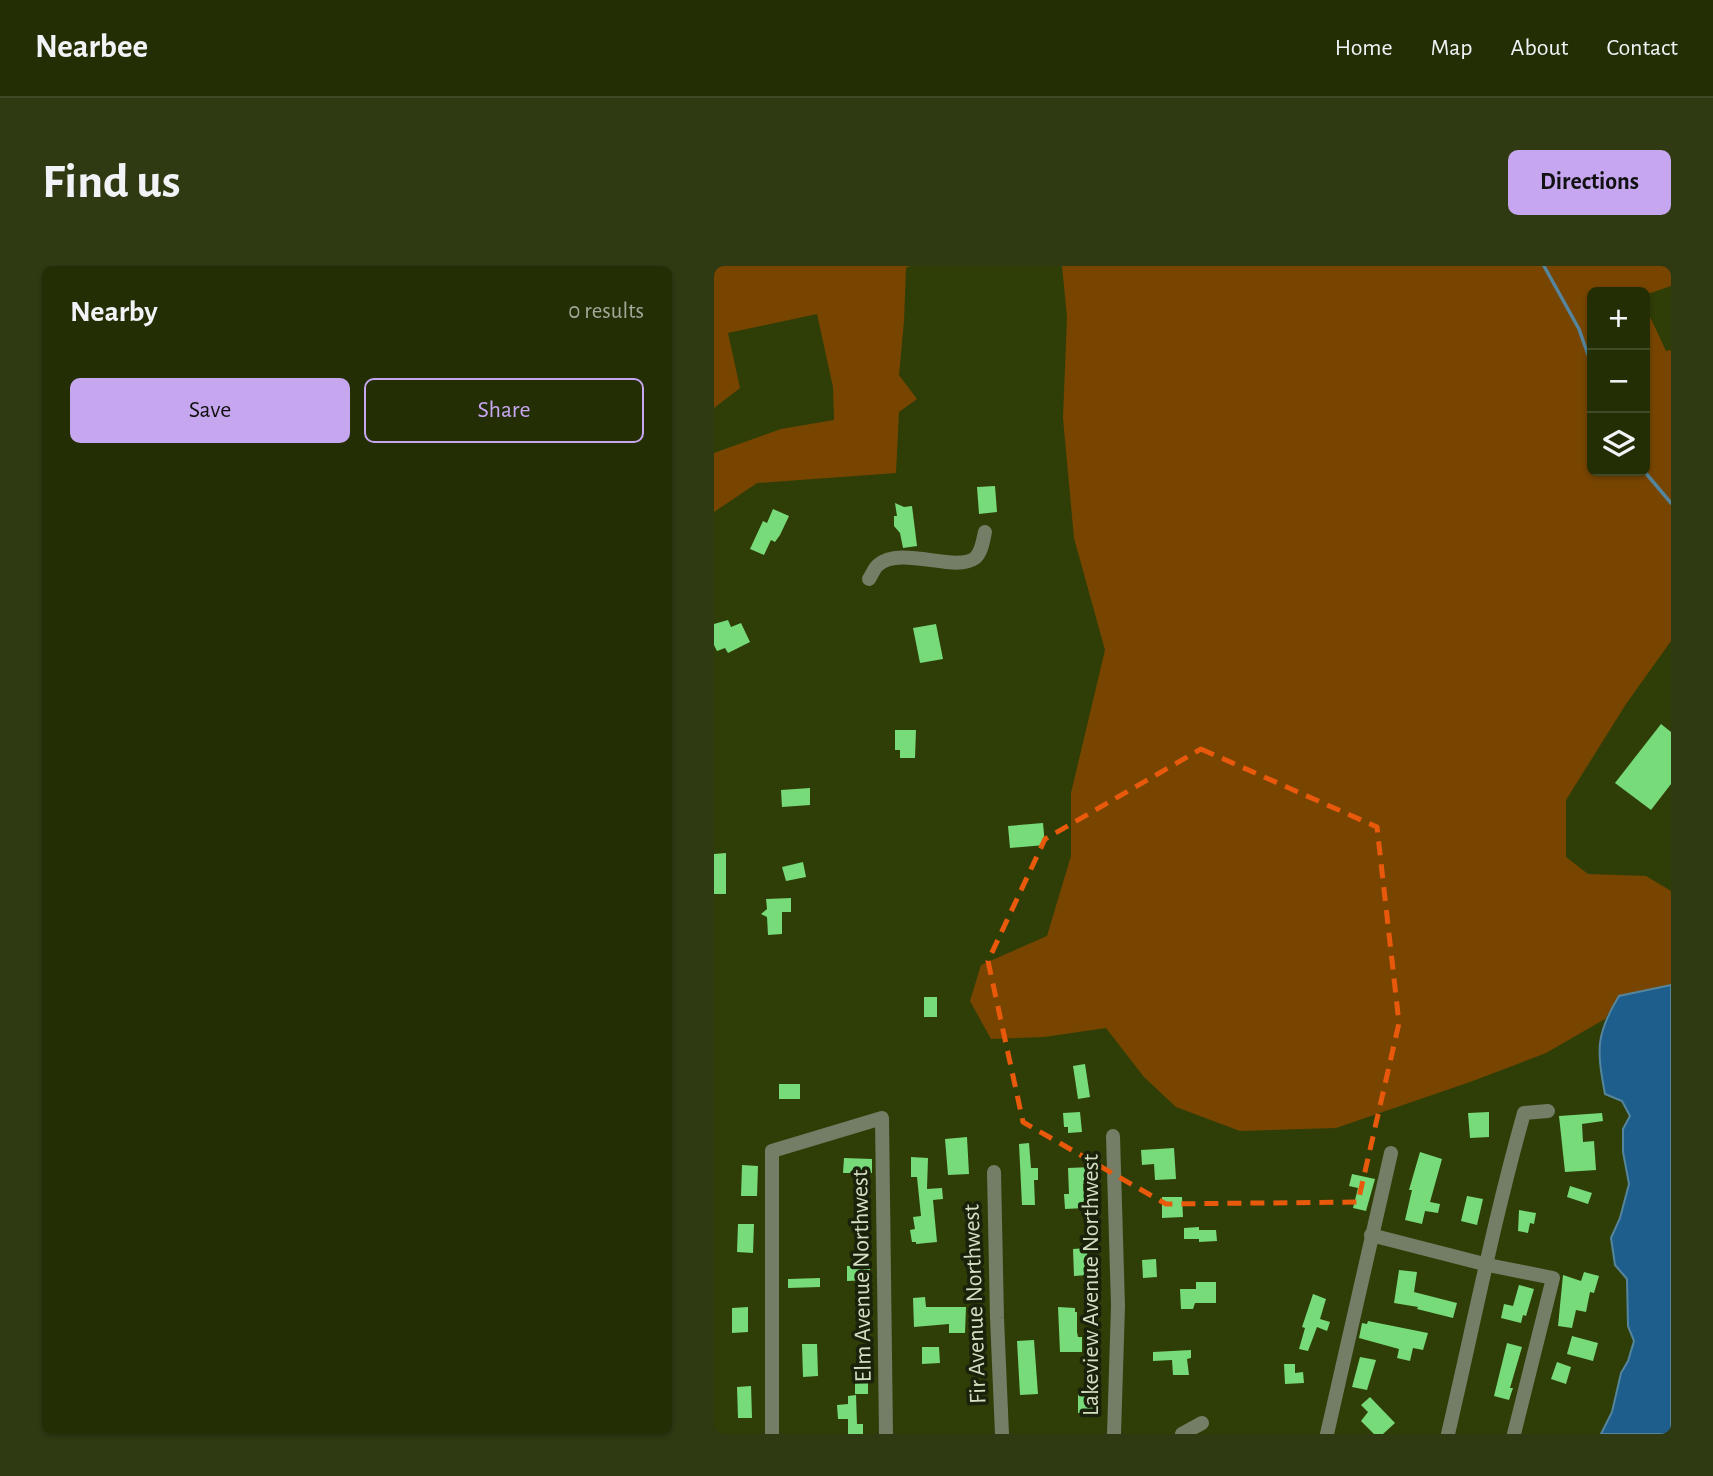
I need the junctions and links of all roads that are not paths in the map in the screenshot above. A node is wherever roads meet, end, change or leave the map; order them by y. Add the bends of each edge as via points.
1 (985, 532) dead end
2 (869, 579) dead end
3 (1548, 1111) dead end
4 (1113, 1136) dead end
5 (1391, 1153) dead end
6 (994, 1172) dead end
7 (1371, 1235) junction
8 (1488, 1265) junction
9 (1202, 1423) dead end
10 (772, 1434) edge
11 (886, 1434) edge
12 (1002, 1434) edge
13 (1114, 1434) edge
14 (1182, 1434) edge
15 (1327, 1434) edge
16 (1448, 1434) edge
17 (1514, 1434) edge

1 - 2 street via 974,558 949,562 889,559 877,565
3 - 8 street via 1524,1113
4 - 13 street, Lakeview Avenue Northwest via 1118,1306
5 - 7 street
6 - 12 street, Fir Avenue Northwest
7 - 8 street
7 - 15 street
8 - 16 street
8 - 17 street via 1553,1278
9 - 14 street
10 - 11 street, Elm Avenue Northwest via 772,1151 882,1118

